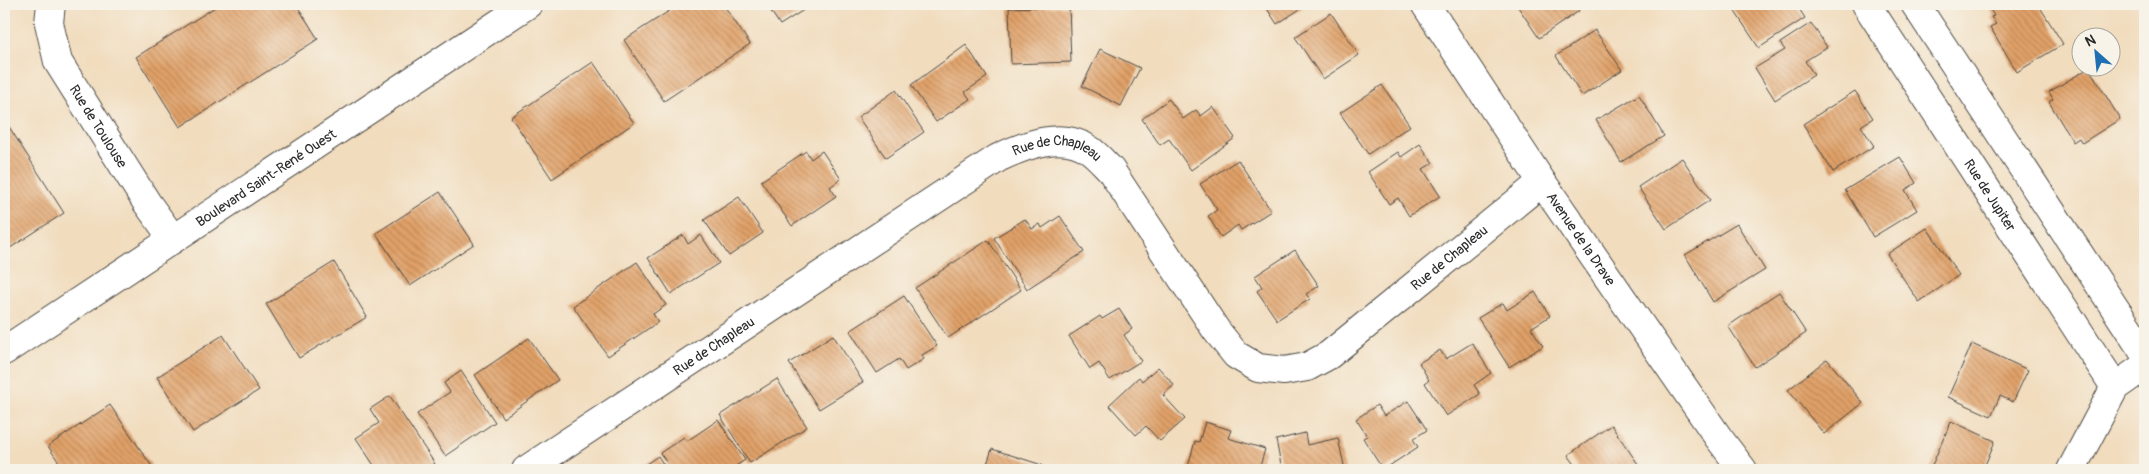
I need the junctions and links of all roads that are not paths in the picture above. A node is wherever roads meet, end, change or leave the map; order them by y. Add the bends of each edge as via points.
1 (51, 4) edge
2 (528, 4) edge
3 (1425, 4) edge
4 (1915, 4) edge
5 (1874, 7) edge
6 (1542, 182) junction
7 (173, 238) junction
8 (4, 351) edge
9 (2145, 354) edge
10 (2145, 366) edge
11 (2115, 387) junction
12 (526, 470) edge
13 (1743, 470) edge
14 (2071, 470) edge

1 - 7 street, Rue de Toulouse via 49,23 58,62 147,203
2 - 7 street, Boulevard Saint-René Ouest
3 - 6 street, Avenue de la Drave
4 - 9 street
5 - 11 street, Rue de Jupiter
6 - 12 street, Rue de Chapleau via 1329,355 1307,366 1284,371 1258,368 1236,356 1110,170 1090,149 1071,142 1023,145 990,163
6 - 13 street, Avenue de la Drave
7 - 8 street, Boulevard Saint-René Ouest
10 - 11 street
11 - 14 street

